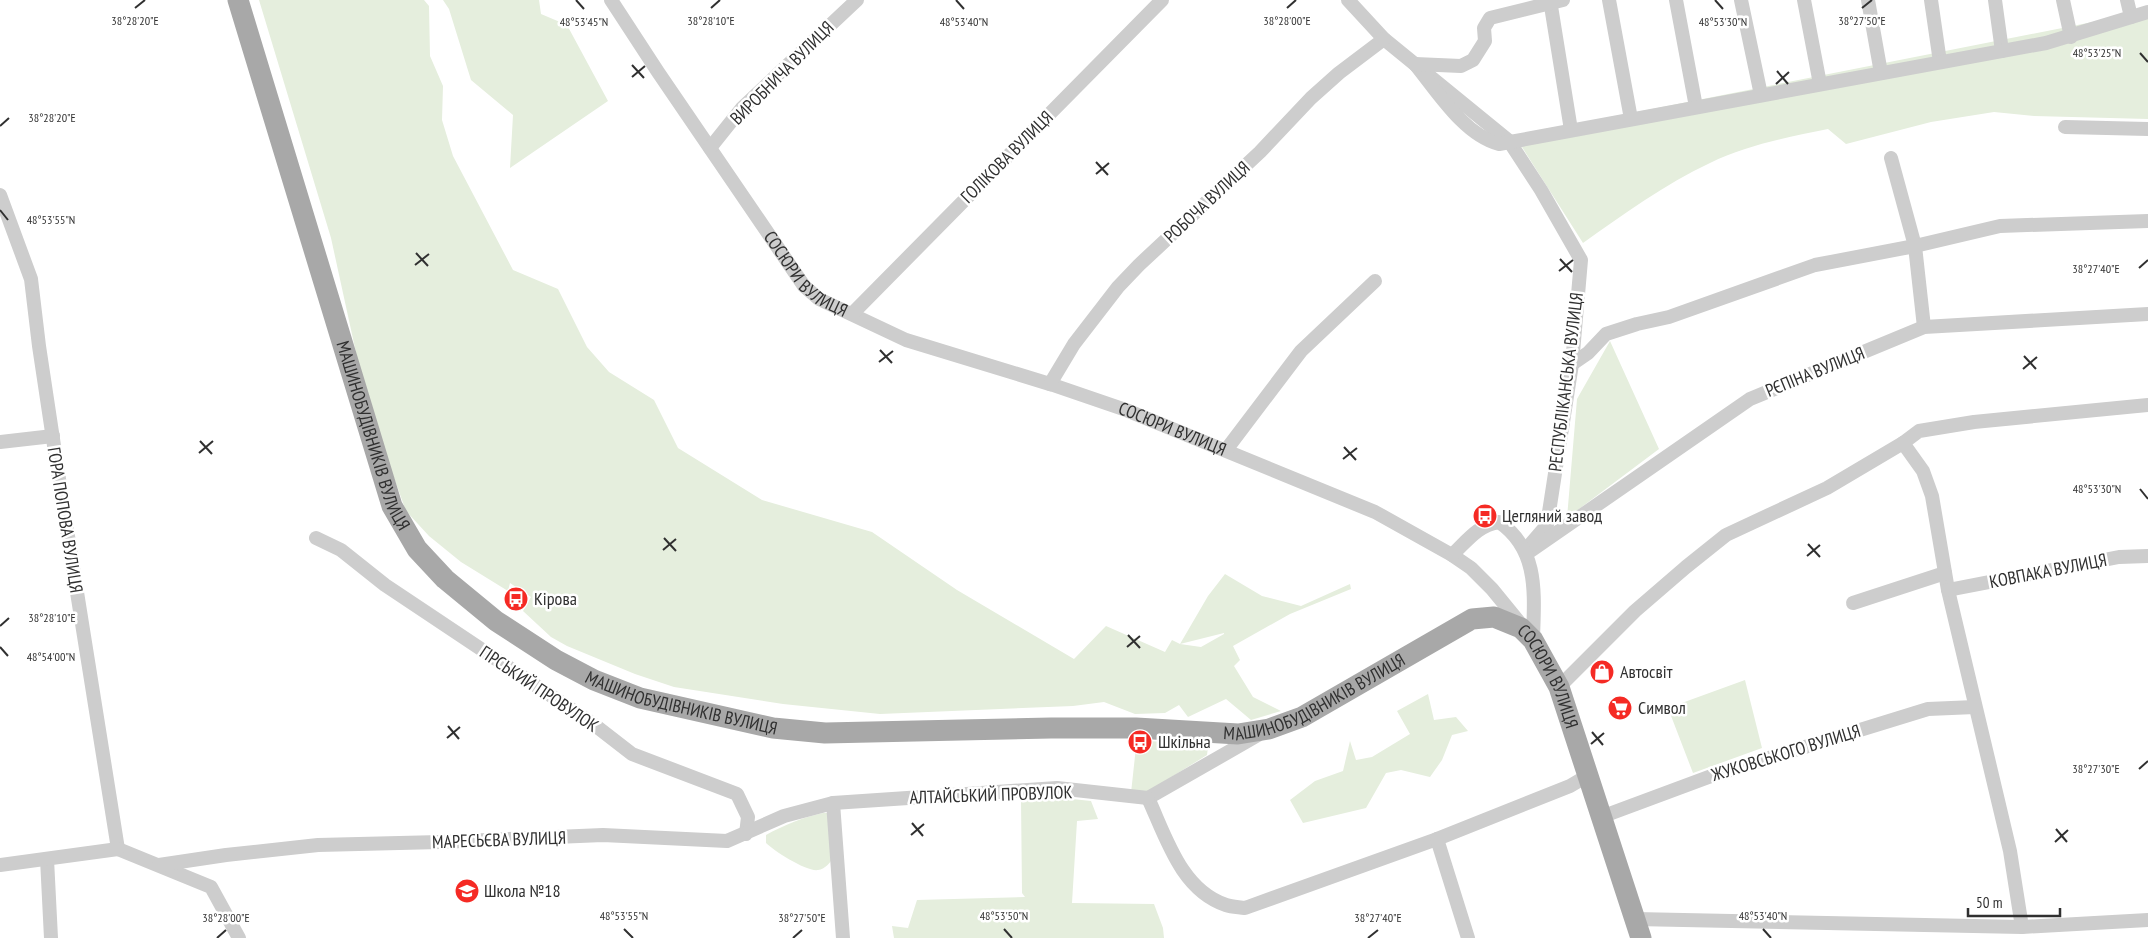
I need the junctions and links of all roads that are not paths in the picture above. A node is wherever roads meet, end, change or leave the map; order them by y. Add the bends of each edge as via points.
1 (238, 0) edge
2 (611, 0) edge
3 (857, 0) edge
4 (1162, 0) edge
5 (1348, 0) edge
6 (1609, 0) edge
7 (1676, 0) edge
8 (1741, 0) edge
9 (1804, 0) edge
10 (1868, 0) edge
11 (1931, 0) edge
12 (1994, 0) edge
13 (2063, 0) edge
14 (2127, 0) edge
15 (1554, 1) edge
16 (2148, 12) edge
17 (2131, 17) junction
18 (2071, 37) junction
19 (1384, 39) junction
20 (2002, 51) junction
21 (1940, 62) junction
22 (1415, 64) junction
23 (1881, 73) junction
24 (1820, 84) junction
25 (1760, 95) junction
26 (1696, 107) junction
27 (1632, 119) junction
28 (2066, 127) dead end
29 (2148, 129) edge
30 (1571, 130) junction
31 (1509, 142) junction
32 (710, 148) junction
33 (1891, 158) dead end
34 (0, 195) edge
35 (2148, 220) edge
36 (1915, 246) junction
37 (1375, 281) dead end
38 (852, 314) junction
39 (2148, 314) edge
40 (1924, 327) junction
41 (1572, 364) junction
42 (1050, 384) junction
43 (2148, 405) edge
44 (52, 436) junction
45 (0, 442) edge
46 (1903, 443) junction
47 (1226, 450) junction
48 (316, 538) dead end
49 (1526, 552) junction
50 (1452, 555) junction
51 (2148, 556) edge
52 (1945, 573) junction
53 (1948, 590) junction
54 (1853, 603) dead end
55 (1533, 640) junction
56 (1559, 687) junction
57 (1975, 707) junction
58 (1268, 729) junction
59 (1587, 776) junction
60 (1148, 798) junction
61 (833, 803) junction
62 (1601, 817) junction
63 (746, 834) junction
64 (1438, 839) junction
65 (118, 849) junction
66 (47, 859) junction
67 (0, 865) edge
68 (158, 865) junction
69 (2148, 920) edge
70 (2022, 927) junction
71 (1638, 929) edge
72 (51, 938) edge
73 (239, 938) edge
74 (843, 938) edge
75 (1468, 938) edge

1 - 58 main road, МАШИНОБУДІВНИКІВ ВУЛИЦЯ via 392,506 411,541 436,570 525,641 594,680 640,698 773,728 826,733 1136,728 1238,734
2 - 32 street, СОСЮРИ ВУЛИЦЯ
3 - 32 street, ВИРОБНИЧА ВУЛИЦЯ via 742,108
4 - 38 street, ГОЛІКОВА ВУЛИЦЯ
5 - 19 street, РЕСПУБЛІКАНСЬКА ВУЛИЦЯ
6 - 27 street
7 - 26 street
8 - 25 street
9 - 24 street
10 - 23 street
11 - 21 street
12 - 20 street
13 - 18 street
14 - 17 street
15 - 22 street via 1490,18 1484,28 1485,41 1473,60 1461,66
15 - 30 street
16 - 17 street
17 - 18 street
18 - 20 street
19 - 22 street, РЕСПУБЛІКАНСЬКА ВУЛИЦЯ
19 - 42 street, РОБОЧА ВУЛИЦЯ via 1311,98 1260,152 1139,265 1074,344
20 - 21 street
21 - 23 street
22 - 31 street, РЕСПУБЛІКАНСЬКА ВУЛИЦЯ
23 - 24 street
24 - 25 street
25 - 26 street
26 - 27 street
27 - 30 street
28 - 29 street
30 - 31 street
31 - 41 street, РЕСПУБЛІКАНСЬКА ВУЛИЦЯ via 1581,260
32 - 38 street, СОСЮРИ ВУЛИЦЯ via 804,286 819,299
33 - 36 street
34 - 44 street, ГОРА ПОПОВА ВУЛИЦЯ via 31,279
35 - 36 street via 2000,226
36 - 40 street
36 - 41 street via 1815,265 1669,317 1606,334
37 - 47 street via 1301,351
38 - 42 street, СОСЮРИ ВУЛИЦЯ via 906,340
39 - 40 street, РЄПІНА ВУЛИЦЯ
40 - 49 street, РЄПІНА ВУЛИЦЯ via 1750,399
41 - 49 street, РЕСПУБЛІКАНСЬКА ВУЛИЦЯ via 1547,525
42 - 47 street, СОСЮРИ ВУЛИЦЯ
43 - 46 street via 1974,422 1919,431
44 - 45 street
44 - 65 street, ГОРА ПОПОВА ВУЛИЦЯ
46 - 52 street via 1923,471 1932,496
46 - 56 street via 1827,488 1726,535 1635,610
47 - 50 street, СОСЮРИ ВУЛИЦЯ via 1375,512
48 - 63 street, ГІРСЬКИЙ ПРОВУЛОК via 341,550 385,585 592,723 632,754 737,794 748,817
49 - 50 street via 1512,531 1499,522 1479,529
49 - 55 street via 1534,591
50 - 55 street, СОСЮРИ ВУЛИЦЯ via 1492,589
51 - 53 street, КОВПАКА ВУЛИЦЯ via 2119,557
52 - 53 street
52 - 54 street
53 - 57 street
55 - 56 main road, СОСЮРИ ВУЛИЦЯ
55 - 58 main road, МАШИНОБУДІВНИКІВ ВУЛИЦЯ via 1513,623 1494,617 1472,619 1302,717
56 - 59 main road, СОСЮРИ ВУЛИЦЯ
57 - 62 street, ЖУКОВСЬКОГО ВУЛИЦЯ via 1928,710 1714,775
57 - 70 street via 2010,851
58 - 60 street
59 - 62 main road, СОСЮРИ ВУЛИЦЯ
59 - 64 street via 1570,786
60 - 61 street, АЛТАЙСЬКИЙ ПРОВУЛОК via 1057,788
60 - 64 street via 1182,871 1209,897 1227,906 1245,908
61 - 63 street, МАРЕСЬЄВА ВУЛИЦЯ via 784,816
61 - 74 street
62 - 71 main road, СОСЮРИ ВУЛИЦЯ
63 - 68 street, МАРЕСЬЄВА ВУЛИЦЯ via 727,841 603,836 318,844
64 - 75 street
65 - 66 street
65 - 68 street
66 - 67 street
66 - 72 street
68 - 73 street via 211,887
69 - 70 street
70 - 71 street

